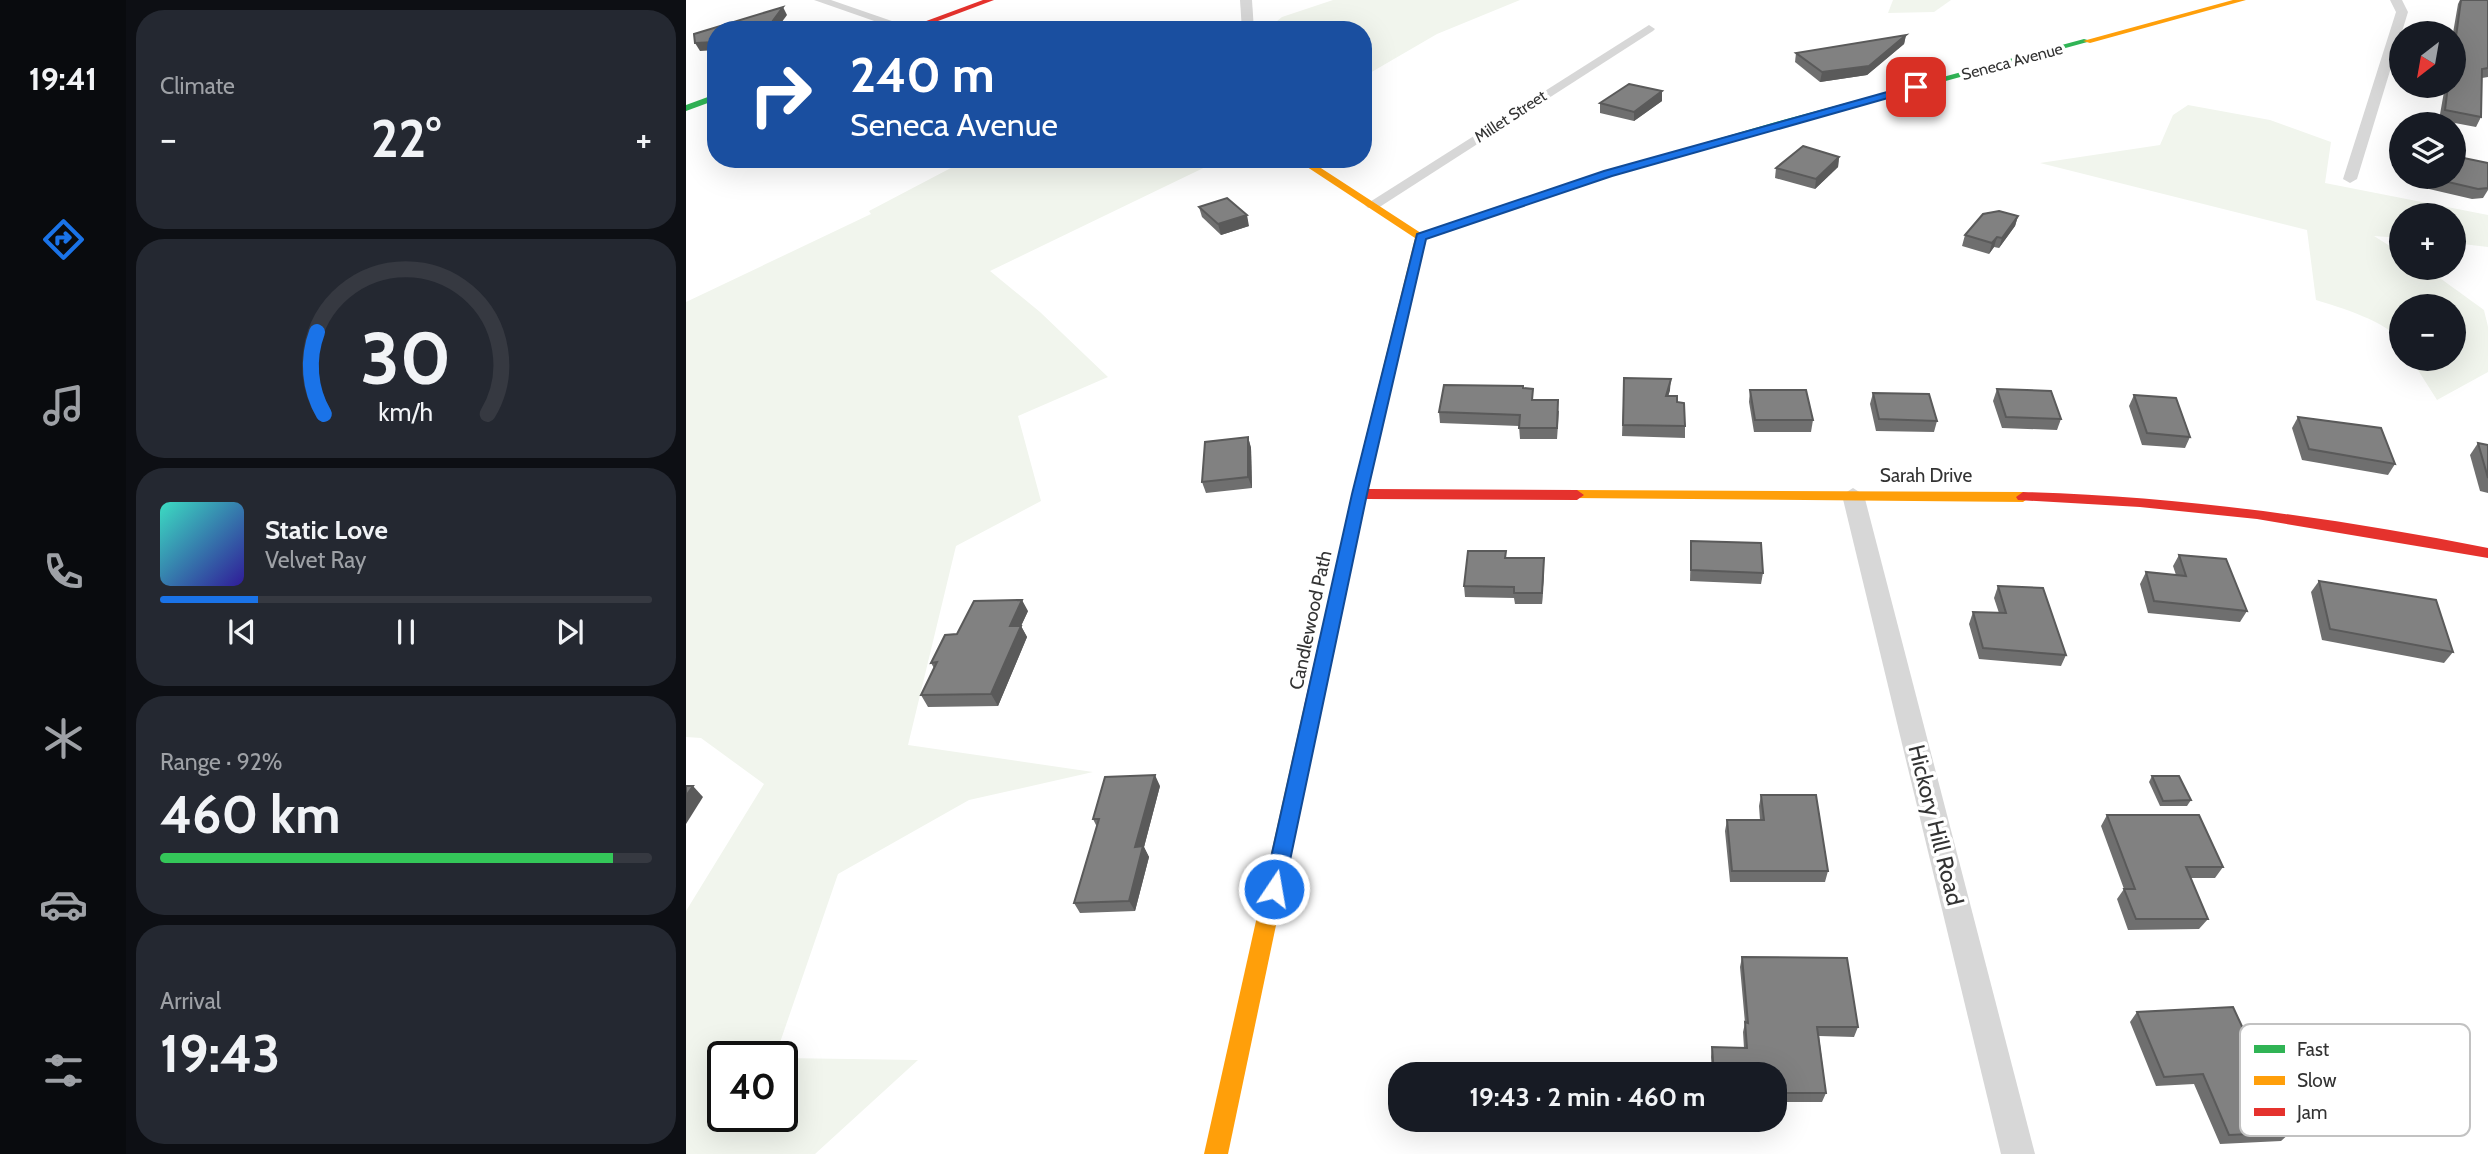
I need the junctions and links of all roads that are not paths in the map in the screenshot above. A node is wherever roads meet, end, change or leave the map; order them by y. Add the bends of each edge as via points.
1 (820, 0) edge
2 (990, 0) edge
3 (1246, 0) edge
4 (2242, 0) edge
5 (2396, 0) edge
6 (883, 21) edge
7 (930, 21) edge
8 (1247, 21) edge
9 (1649, 29) dead end
10 (707, 100) edge
11 (686, 108) edge
12 (1314, 168) edge
13 (2350, 179) dead end
14 (1373, 205) junction
15 (1421, 237) junction
16 (1359, 494) junction
17 (1853, 495) junction
18 (2488, 553) edge
19 (1216, 1154) edge
20 (2018, 1154) edge

1 - 6 street
2 - 7 street
3 - 8 street
4 - 15 street, Seneca Avenue via 1633,166
5 - 13 street via 2402,12
9 - 14 street, Millet Street
10 - 11 street
12 - 14 street
14 - 15 street
15 - 16 street, Candlewood Path
16 - 17 street, Sarah Drive
16 - 19 street, Candlewood Path
17 - 18 street, Sarah Drive via 2056,497 2220,510 2362,528
17 - 20 street, Hickory Hill Road

